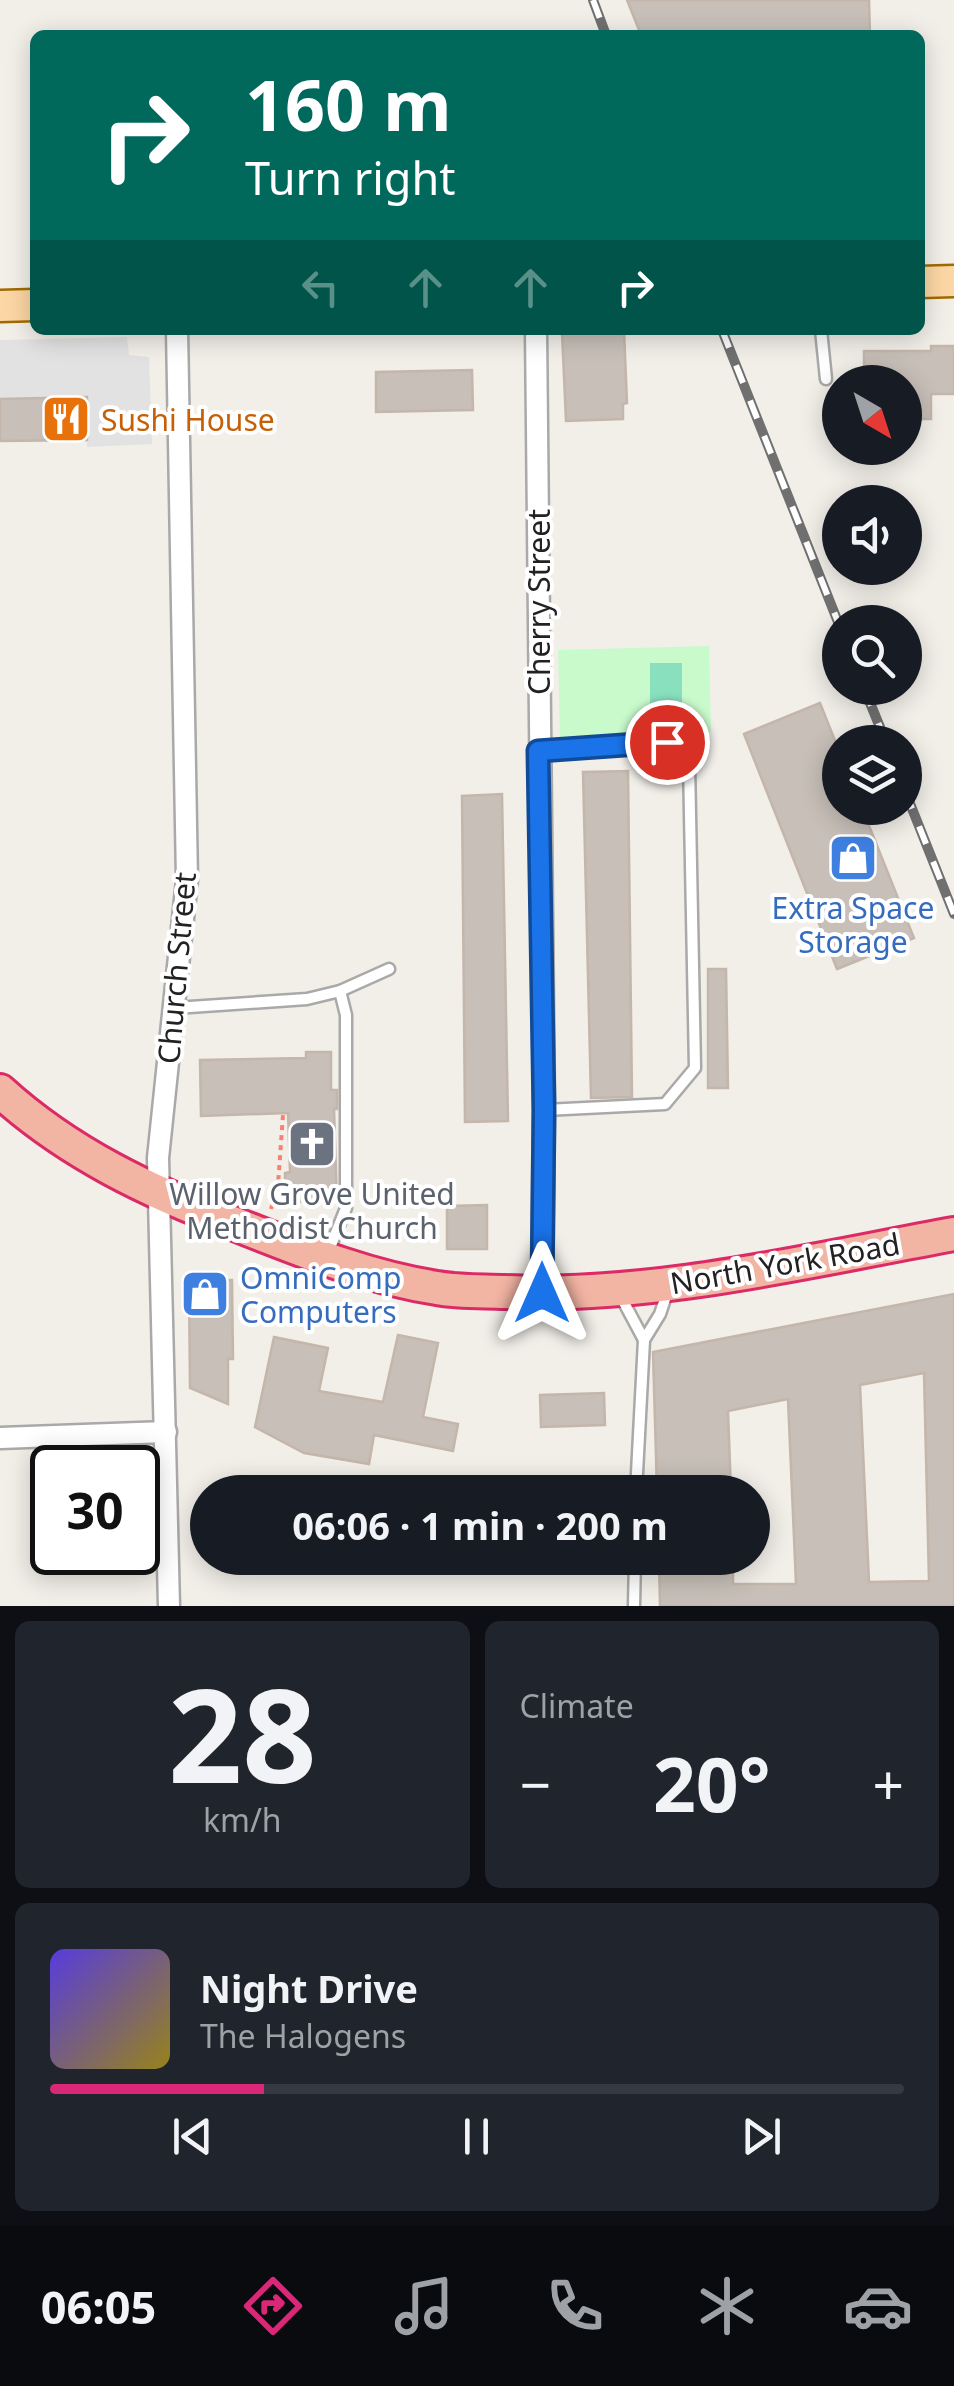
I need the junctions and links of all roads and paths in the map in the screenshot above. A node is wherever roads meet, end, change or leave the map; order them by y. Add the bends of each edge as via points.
1 (954, 281) edge
2 (925, 282) edge
3 (30, 305) edge
4 (0, 306) edge
5 (178, 335) edge
6 (536, 335) edge
7 (822, 335) edge
8 (825, 365) edge
9 (538, 751) junction
10 (389, 969) dead end
11 (340, 991) junction
12 (174, 1008) junction
13 (0, 1091) edge
14 (544, 1110) junction
15 (282, 1115) dead end
16 (160, 1196) junction
17 (271, 1210) dead end
18 (954, 1234) edge
19 (326, 1259) junction
20 (671, 1283) junction
21 (606, 1290) junction
22 (542, 1293) junction
23 (644, 1340) junction
24 (166, 1432) junction
25 (0, 1438) edge
26 (637, 1475) edge
27 (635, 1575) edge
28 (168, 1606) edge
29 (634, 1606) edge

1 - 2 main road
3 - 4 main road
5 - 12 street, Church Street via 187,880
6 - 9 street, Cherry Street
7 - 8 lane
9 - 14 street, Cherry Street
9 - 14 lane via 667,742 689,763 694,1030 694,1068 665,1104
10 - 11 lane
11 - 12 lane
11 - 19 lane via 346,1015 346,1208
12 - 16 street, Church Street
13 - 16 highway, North York Road via 80,1152
14 - 22 street, Cherry Street
15 - 17 path
16 - 19 highway, North York Road
16 - 24 street, Church Street
18 - 20 highway, North York Road
19 - 22 highway, North York Road via 440,1289
20 - 21 highway, North York Road
20 - 23 lane
21 - 22 highway, North York Road
21 - 23 lane
23 - 26 lane
24 - 25 street
24 - 28 street, Church Street
27 - 29 lane

